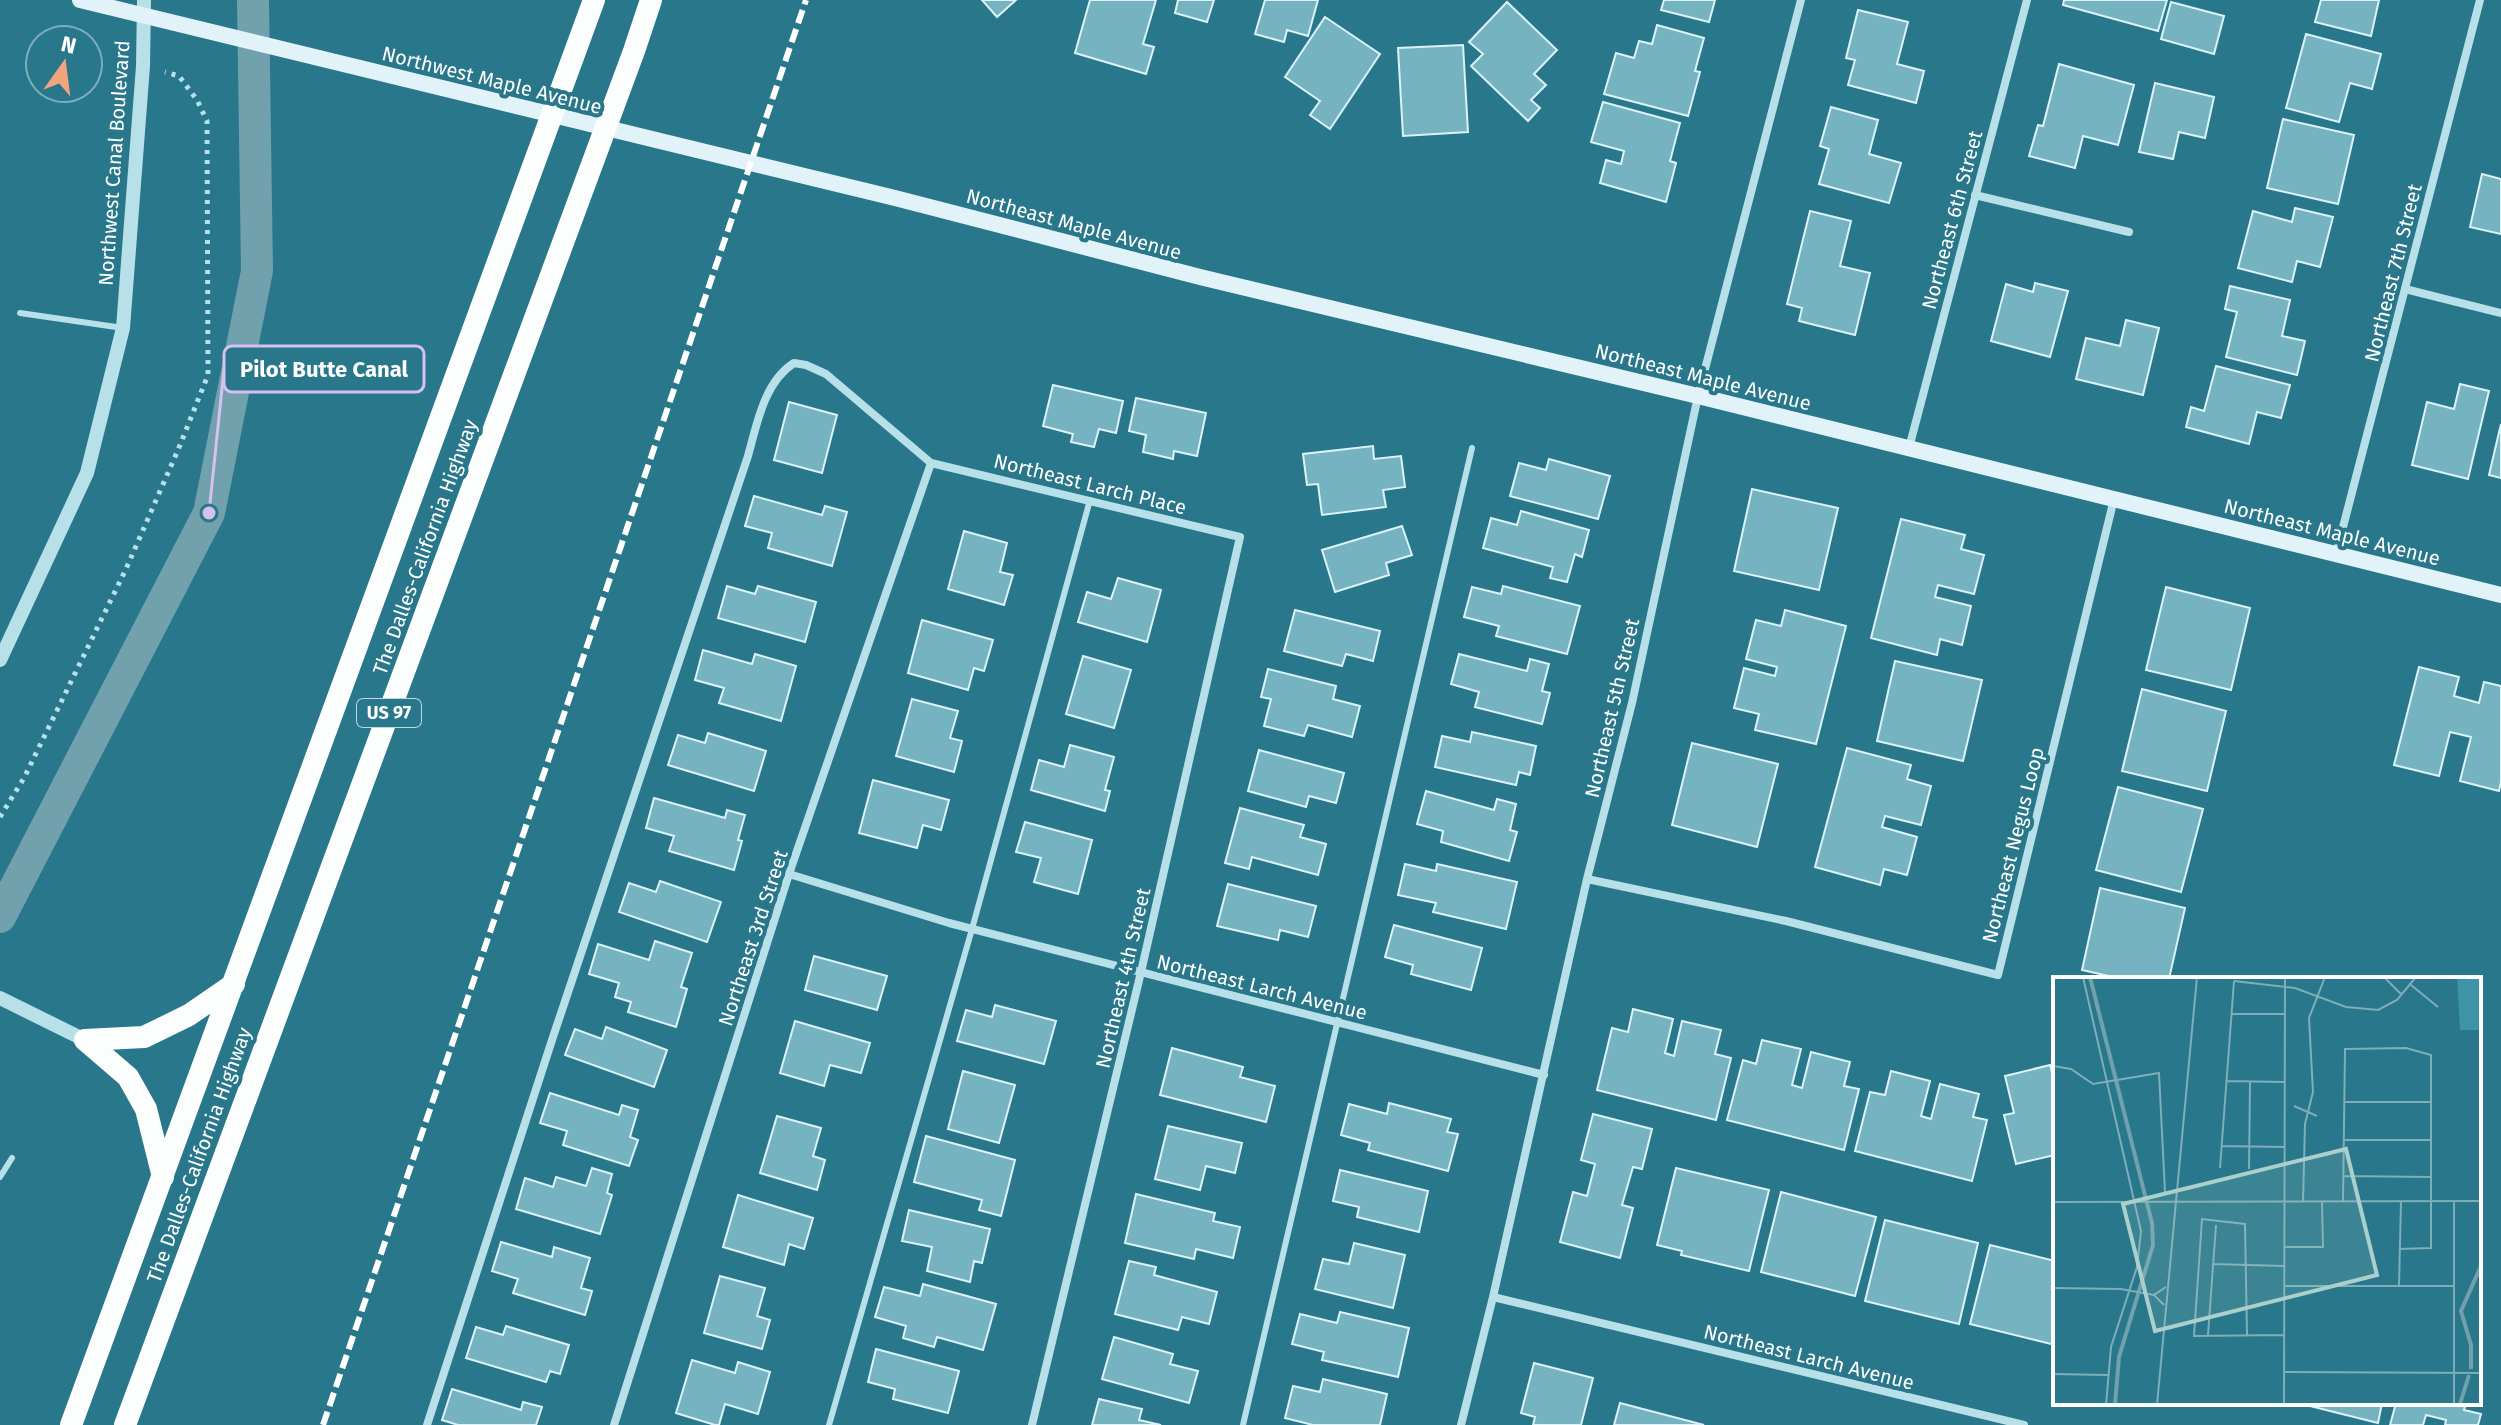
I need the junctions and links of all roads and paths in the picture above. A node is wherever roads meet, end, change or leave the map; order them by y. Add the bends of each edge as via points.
1 (80, 0) edge
2 (144, 0) edge
3 (594, 0) edge
4 (651, 0) edge
5 (1801, 0) edge
6 (2027, 0) edge
7 (2480, 0) edge
8 (143, 66) junction
9 (1975, 195) junction
10 (895, 198) joint
11 (2129, 232) dead end
12 (2405, 289) junction
13 (20, 313) dead end
14 (2501, 313) edge
15 (123, 328) junction
16 (1698, 396) junction
17 (1472, 448) dead end
18 (1909, 448) junction
19 (931, 463) junction
20 (2114, 499) junction
21 (1090, 500) junction
22 (1240, 537) joint
23 (2336, 554) junction
24 (2501, 595) edge
25 (0, 660) edge
26 (0, 817) edge
27 (789, 874) junction
28 (1587, 879) junction
29 (972, 929) junction
30 (1141, 972) junction
31 (234, 984) junction
32 (0, 998) edge
33 (1337, 1022) junction
34 (85, 1040) junction
35 (1544, 1075) junction
36 (12, 1158) dead end
37 (0, 1177) edge
38 (163, 1177) junction
39 (1493, 1297) junction
40 (71, 1425) edge
41 (125, 1425) edge
42 (427, 1425) edge
43 (614, 1425) edge
44 (829, 1425) edge
45 (1032, 1425) edge
46 (1243, 1425) edge
47 (1461, 1425) edge
48 (2024, 1425) edge

1 - 10 main road, Northwest Maple Avenue
2 - 8 street, Northwest Canal Boulevard
3 - 31 highway, The Dalles-California Highway / US 97
4 - 41 highway, The Dalles-California Highway / US 97
5 - 16 street, Northeast 5th Street
6 - 9 street, Northeast 6th Street
7 - 12 street, Northeast 7th Street
8 - 15 street, Northwest Canal Boulevard
8 - 26 path via 179,76 207,121 208,375 126,569
9 - 11 street
9 - 18 street, Northeast 6th Street
10 - 16 main road, Northeast Maple Avenue
12 - 14 street
12 - 23 street, Northeast 7th Street
13 - 15 lane
15 - 25 street, Northwest Canal Boulevard via 87,473
16 - 18 main road, Northeast Maple Avenue
16 - 28 street, Northeast 5th Street via 1632,703
17 - 33 lane
18 - 20 main road, Northeast Maple Avenue
19 - 21 street, Northeast Larch Place
19 - 27 street, Northeast 3rd Street
19 - 42 street via 826,374 794,363 773,383
20 - 23 main road, Northeast Maple Avenue
20 - 28 street, Northeast Negus Loop via 1998,975 1786,921
21 - 22 street, Northeast Larch Place
21 - 29 lane
22 - 30 street, Northeast 4th Street
23 - 24 main road, Northeast Maple Avenue
27 - 29 street, Northeast Larch Avenue
27 - 43 street, Northeast 3rd Street
28 - 35 street, Northeast 5th Street
29 - 30 street, Northeast Larch Avenue
29 - 44 lane
30 - 33 street, Northeast Larch Avenue
30 - 45 street, Northeast 4th Street
31 - 34 highway via 144,1037
31 - 38 highway, The Dalles-California Highway / US 97
32 - 34 street
33 - 35 street, Northeast Larch Avenue
33 - 46 lane
34 - 38 highway via 128,1077 146,1109
35 - 39 street, Northeast 5th Street
36 - 37 lane
38 - 40 highway, The Dalles-California Highway / US 97
39 - 47 street, Northeast 5th Street
39 - 48 street, Northeast Larch Avenue

